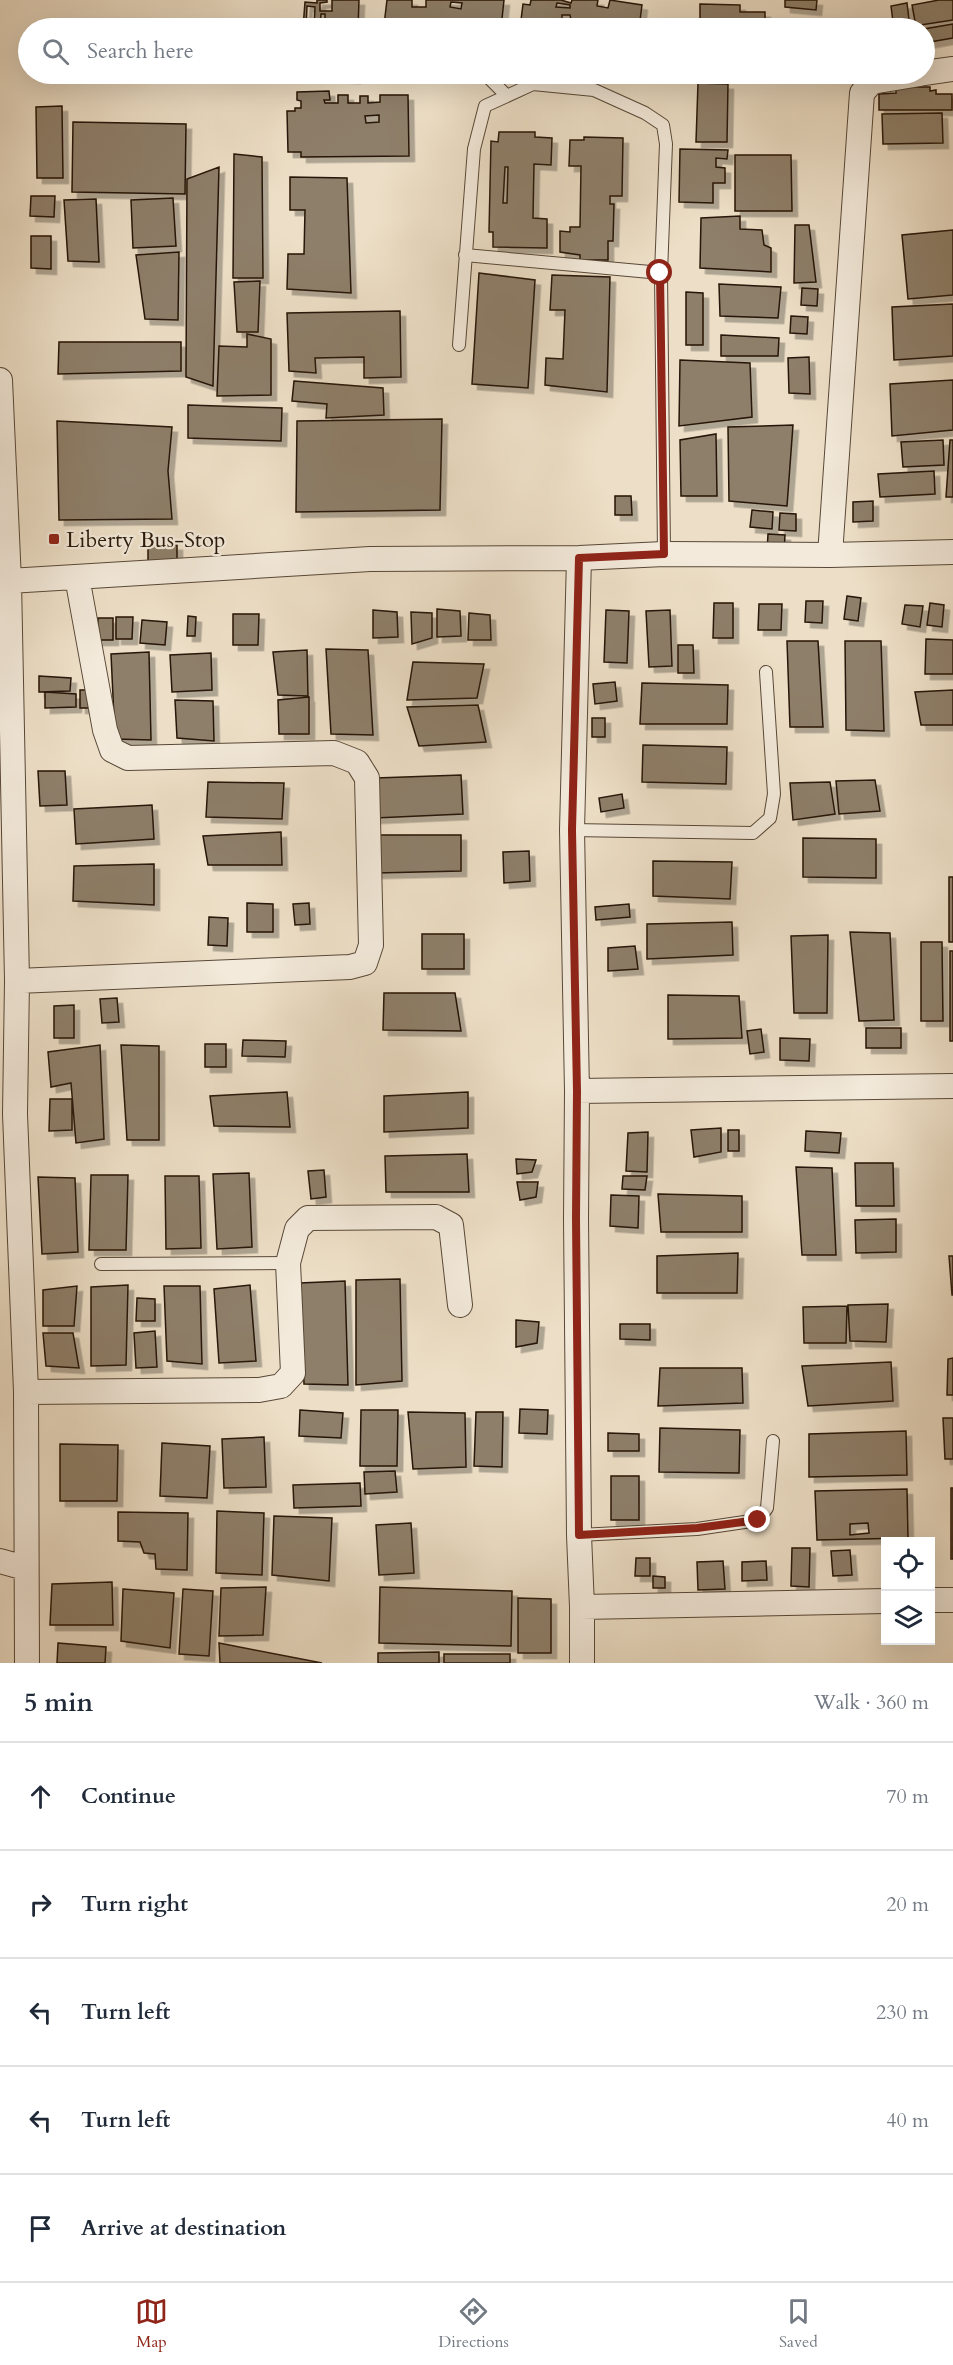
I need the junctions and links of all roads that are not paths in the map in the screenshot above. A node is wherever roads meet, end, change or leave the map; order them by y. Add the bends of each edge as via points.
1 (953, 69) edge
2 (935, 71) edge
3 (495, 84) edge
4 (870, 84) edge
5 (507, 96) junction
6 (465, 255) junction
7 (660, 273) junction
8 (459, 345) dead end
9 (0, 381) edge
10 (953, 552) edge
11 (664, 554) junction
12 (830, 555) junction
13 (579, 558) junction
14 (77, 577) junction
15 (9, 581) junction
16 (766, 672) dead end
17 (572, 830) junction
18 (16, 981) junction
19 (953, 1086) edge
20 (577, 1091) junction
21 (7, 1115) edge
22 (288, 1263) junction
23 (101, 1264) dead end
24 (460, 1305) dead end
25 (26, 1392) junction
26 (773, 1441) dead end
27 (579, 1535) junction
28 (0, 1561) edge
29 (25, 1568) junction
30 (935, 1600) edge
31 (953, 1600) edge
32 (881, 1601) edge
33 (582, 1607) junction
34 (27, 1663) edge
35 (582, 1663) edge

1 - 2 street
3 - 5 lane
4 - 12 street via 862,93
5 - 6 lane via 486,106 474,149
5 - 7 lane via 534,84 594,90 663,125 666,144
6 - 7 lane
6 - 8 lane
7 - 11 lane
9 - 15 street
10 - 12 street
11 - 12 street
11 - 13 street
13 - 14 street via 370,559
13 - 17 street
14 - 15 street
14 - 18 street via 112,750 128,758 334,753 357,762 367,778 371,945 365,963 350,967
15 - 18 street
16 - 17 lane via 774,794 771,818 753,833
17 - 20 street
18 - 21 street
19 - 20 street
20 - 27 street
21 - 25 street
22 - 23 lane
22 - 24 street via 297,1229 308,1218 436,1217 451,1225
22 - 25 street via 293,1373 281,1386 259,1390
25 - 29 street
26 - 27 lane via 767,1508 758,1520
27 - 33 street
28 - 29 street
29 - 34 street
30 - 31 street
32 - 33 street
33 - 35 street

